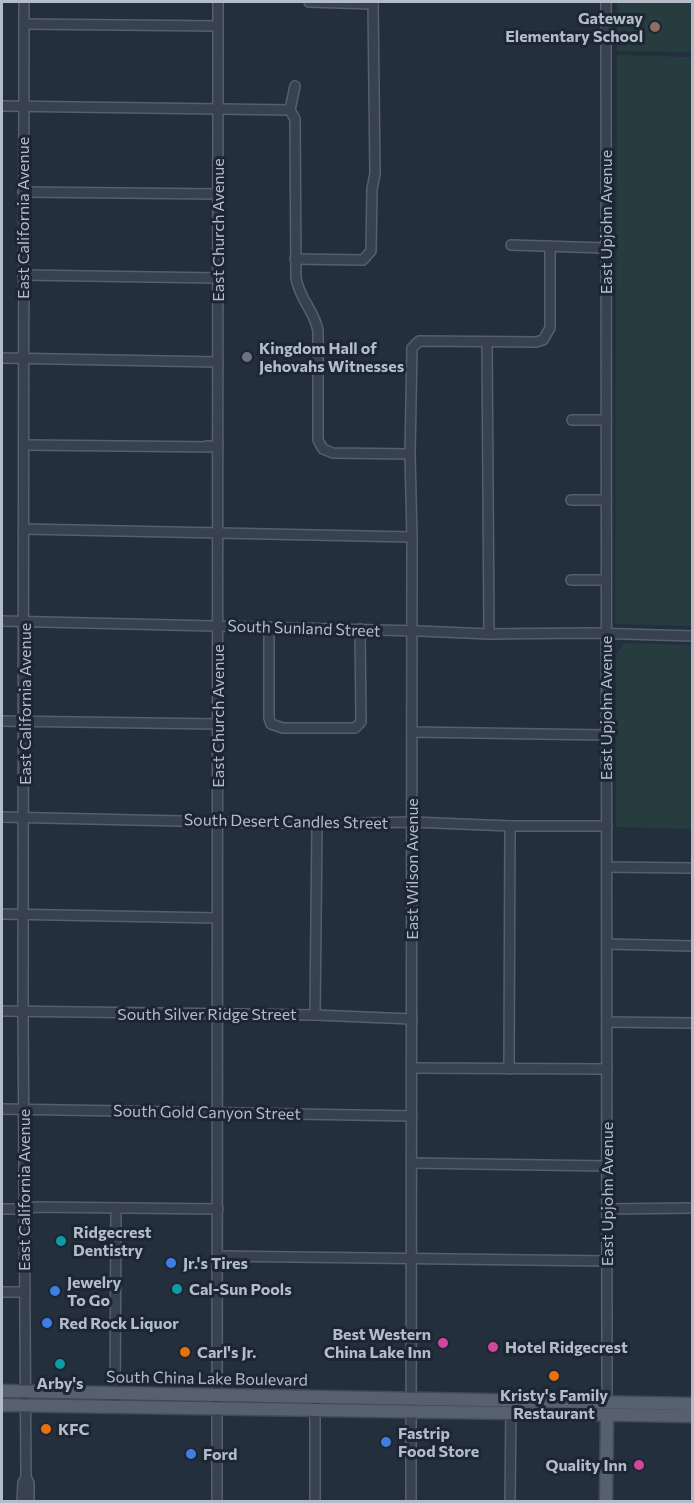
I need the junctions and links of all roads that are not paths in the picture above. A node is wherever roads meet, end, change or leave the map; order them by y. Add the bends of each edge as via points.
1 (24, 2) edge
2 (218, 2) edge
3 (309, 2) edge
4 (373, 2) edge
5 (606, 2) edge
6 (24, 24) junction
7 (218, 27) junction
8 (295, 86) dead end
9 (2, 106) edge
10 (25, 107) junction
11 (218, 110) junction
12 (290, 110) junction
13 (23, 192) junction
14 (218, 195) junction
15 (510, 245) dead end
16 (550, 246) junction
17 (606, 248) junction
18 (295, 259) junction
19 (23, 275) junction
20 (218, 278) junction
21 (487, 342) junction
22 (2, 358) edge
23 (24, 359) junction
24 (218, 362) junction
25 (572, 420) dead end
26 (606, 420) junction
27 (25, 445) junction
28 (218, 447) junction
29 (406, 454) junction
30 (571, 500) dead end
31 (606, 500) junction
32 (24, 529) junction
33 (219, 532) junction
34 (412, 537) junction
35 (571, 580) dead end
36 (606, 580) junction
37 (2, 621) edge
38 (24, 621) junction
39 (218, 626) junction
40 (269, 627) junction
41 (360, 629) junction
42 (412, 631) junction
43 (606, 633) junction
44 (489, 634) junction
45 (693, 636) edge
46 (2, 721) edge
47 (24, 721) junction
48 (218, 724) junction
49 (412, 732) junction
50 (605, 735) junction
51 (2, 817) edge
52 (25, 818) junction
53 (218, 822) junction
54 (412, 822) junction
55 (317, 824) junction
56 (510, 826) junction
57 (607, 826) junction
58 (607, 867) junction
59 (693, 868) edge
60 (2, 914) edge
61 (25, 914) junction
62 (217, 918) junction
63 (607, 944) junction
64 (693, 946) edge
65 (2, 1011) edge
66 (23, 1012) junction
67 (218, 1015) junction
68 (315, 1015) junction
69 (412, 1019) junction
70 (607, 1022) junction
71 (693, 1023) edge
72 (412, 1068) junction
73 (509, 1069) junction
74 (607, 1069) junction
75 (2, 1109) edge
76 (24, 1109) junction
77 (218, 1112) junction
78 (412, 1116) junction
79 (413, 1163) junction
80 (607, 1166) junction
81 (116, 1208) junction
82 (693, 1208) edge
83 (2, 1209) edge
84 (24, 1209) junction
85 (218, 1209) junction
86 (607, 1209) junction
87 (218, 1256) junction
88 (411, 1257) junction
89 (607, 1261) junction
90 (2, 1292) edge
91 (25, 1292) junction
92 (2, 1391) edge
93 (25, 1392) junction
94 (114, 1393) junction
95 (218, 1395) junction
96 (315, 1397) junction
97 (412, 1398) junction
98 (511, 1400) junction
99 (693, 1404) edge
100 (2, 1405) edge
101 (25, 1406) junction
102 (115, 1408) junction
103 (216, 1408) junction
104 (607, 1408) junction
105 (315, 1410) junction
106 (412, 1413) junction
107 (511, 1414) junction
108 (693, 1416) edge
109 (26, 1477) junction
110 (22, 1502) edge
111 (29, 1502) edge
112 (217, 1502) edge
113 (315, 1502) edge
114 (411, 1502) edge
115 (510, 1502) edge
116 (606, 1502) edge

1 - 6 street, East California Avenue
2 - 7 street, East Church Avenue
3 - 4 street
4 - 18 street via 375,174 371,251 363,260
5 - 17 street, East Upjohn Avenue
6 - 7 street
6 - 10 street, East California Avenue
7 - 11 street, East Church Avenue
8 - 12 street
9 - 10 street
10 - 11 street
10 - 13 street, East California Avenue
11 - 12 street
11 - 14 street, East Church Avenue
12 - 18 street via 295,119
13 - 14 street
13 - 19 street, East California Avenue
14 - 20 street, East Church Avenue
15 - 16 street
16 - 17 street
16 - 21 street via 549,331 536,342
17 - 26 street, East Upjohn Avenue
18 - 29 street via 298,290 317,324 318,440 323,449 333,453
19 - 20 street
19 - 23 street, East California Avenue
20 - 24 street, East Church Avenue
21 - 29 street, East Wilson Avenue via 417,342 412,348
21 - 44 street
22 - 23 street
23 - 24 street
23 - 27 street, East California Avenue
24 - 28 street, East Church Avenue
25 - 26 street
26 - 31 street, East Upjohn Avenue
27 - 28 street
27 - 32 street, East California Avenue
28 - 33 street, East Church Avenue
29 - 34 street, East Wilson Avenue
30 - 31 street
31 - 36 street, East Upjohn Avenue
32 - 33 street
32 - 38 street, East California Avenue
33 - 34 street
33 - 39 street, East Church Avenue
34 - 42 street, East Wilson Avenue
35 - 36 street
36 - 43 street, East Upjohn Avenue
37 - 38 street, South Sunland Street
38 - 39 street, South Sunland Street
38 - 47 street, East California Avenue
39 - 40 street, South Sunland Street
39 - 48 street, East Church Avenue
40 - 41 street, South Sunland Street
40 - 41 street via 269,718 271,724 284,728 358,726
41 - 42 street, South Sunland Street
42 - 44 street, South Sunland Street
42 - 49 street, East Wilson Avenue
43 - 44 street, South Sunland Street
43 - 45 street, South Sunland Street
43 - 50 street, East Upjohn Avenue
46 - 47 street
47 - 48 street
47 - 52 street, East California Avenue
48 - 53 street, East Church Avenue
49 - 50 street
49 - 54 street, East Wilson Avenue
50 - 57 street, East Upjohn Avenue
51 - 52 street, South Desert Candles Street
52 - 53 street, South Desert Candles Street
52 - 61 street, East California Avenue
53 - 55 street, South Desert Candles Street
53 - 62 street, East Church Avenue
54 - 55 street, South Desert Candles Street
54 - 56 street, South Desert Candles Street
54 - 69 street, East Wilson Avenue
55 - 68 street
56 - 57 street, South Desert Candles Street
56 - 73 street
57 - 58 street, East Upjohn Avenue
58 - 59 street
58 - 63 street, East Upjohn Avenue
60 - 61 street
61 - 62 street
61 - 66 street, East California Avenue
62 - 67 street, East Church Avenue
63 - 64 street
63 - 70 street, East Upjohn Avenue
65 - 66 street, South Silver Ridge Street
66 - 67 street, South Silver Ridge Street
66 - 76 street, East California Avenue
67 - 68 street, South Silver Ridge Street
67 - 77 street, East Church Avenue
68 - 69 street, South Silver Ridge Street
69 - 72 street, East Wilson Avenue
70 - 71 street
70 - 74 street, East Upjohn Avenue
72 - 73 street
72 - 78 street, East Wilson Avenue
73 - 74 street
74 - 80 street, East Upjohn Avenue
75 - 76 street, South Gold Canyon Street
76 - 77 street, South Gold Canyon Street
76 - 84 street, East California Avenue
77 - 78 street, South Gold Canyon Street
77 - 85 street, East Church Avenue
78 - 79 street, East Wilson Avenue
79 - 80 street
79 - 88 street, East Wilson Avenue
80 - 86 street, East Upjohn Avenue
81 - 84 street
81 - 85 street
81 - 94 street
82 - 86 street
83 - 84 street
84 - 91 street, East California Avenue
85 - 87 street, East Church Avenue
86 - 89 street, East Upjohn Avenue
87 - 88 street
87 - 95 street, East Church Avenue
88 - 89 street
88 - 97 street, East Wilson Avenue
89 - 104 street, East Upjohn Avenue
90 - 91 street
91 - 93 street, East California Avenue
92 - 93 main road, South China Lake Boulevard
93 - 94 main road, South China Lake Boulevard
93 - 101 street, East California Avenue
94 - 95 main road, South China Lake Boulevard
94 - 102 street
95 - 96 main road, South China Lake Boulevard
95 - 103 street, East Church Avenue
96 - 97 main road, South China Lake Boulevard
96 - 105 street
97 - 98 main road, South China Lake Boulevard
97 - 106 street
98 - 104 main road, South China Lake Boulevard
98 - 107 street
99 - 104 main road, South China Lake Boulevard
100 - 101 main road, South China Lake Boulevard
101 - 102 main road, South China Lake Boulevard
101 - 109 street, East California Avenue
102 - 103 main road, South China Lake Boulevard
103 - 105 main road, South China Lake Boulevard
103 - 112 street, East Church Avenue
104 - 107 main road, South China Lake Boulevard via 593,1416
104 - 108 main road, South China Lake Boulevard
104 - 116 main road
105 - 106 main road, South China Lake Boulevard
105 - 113 street
106 - 107 main road, South China Lake Boulevard
106 - 114 street
107 - 115 street
109 - 110 street
109 - 111 street

